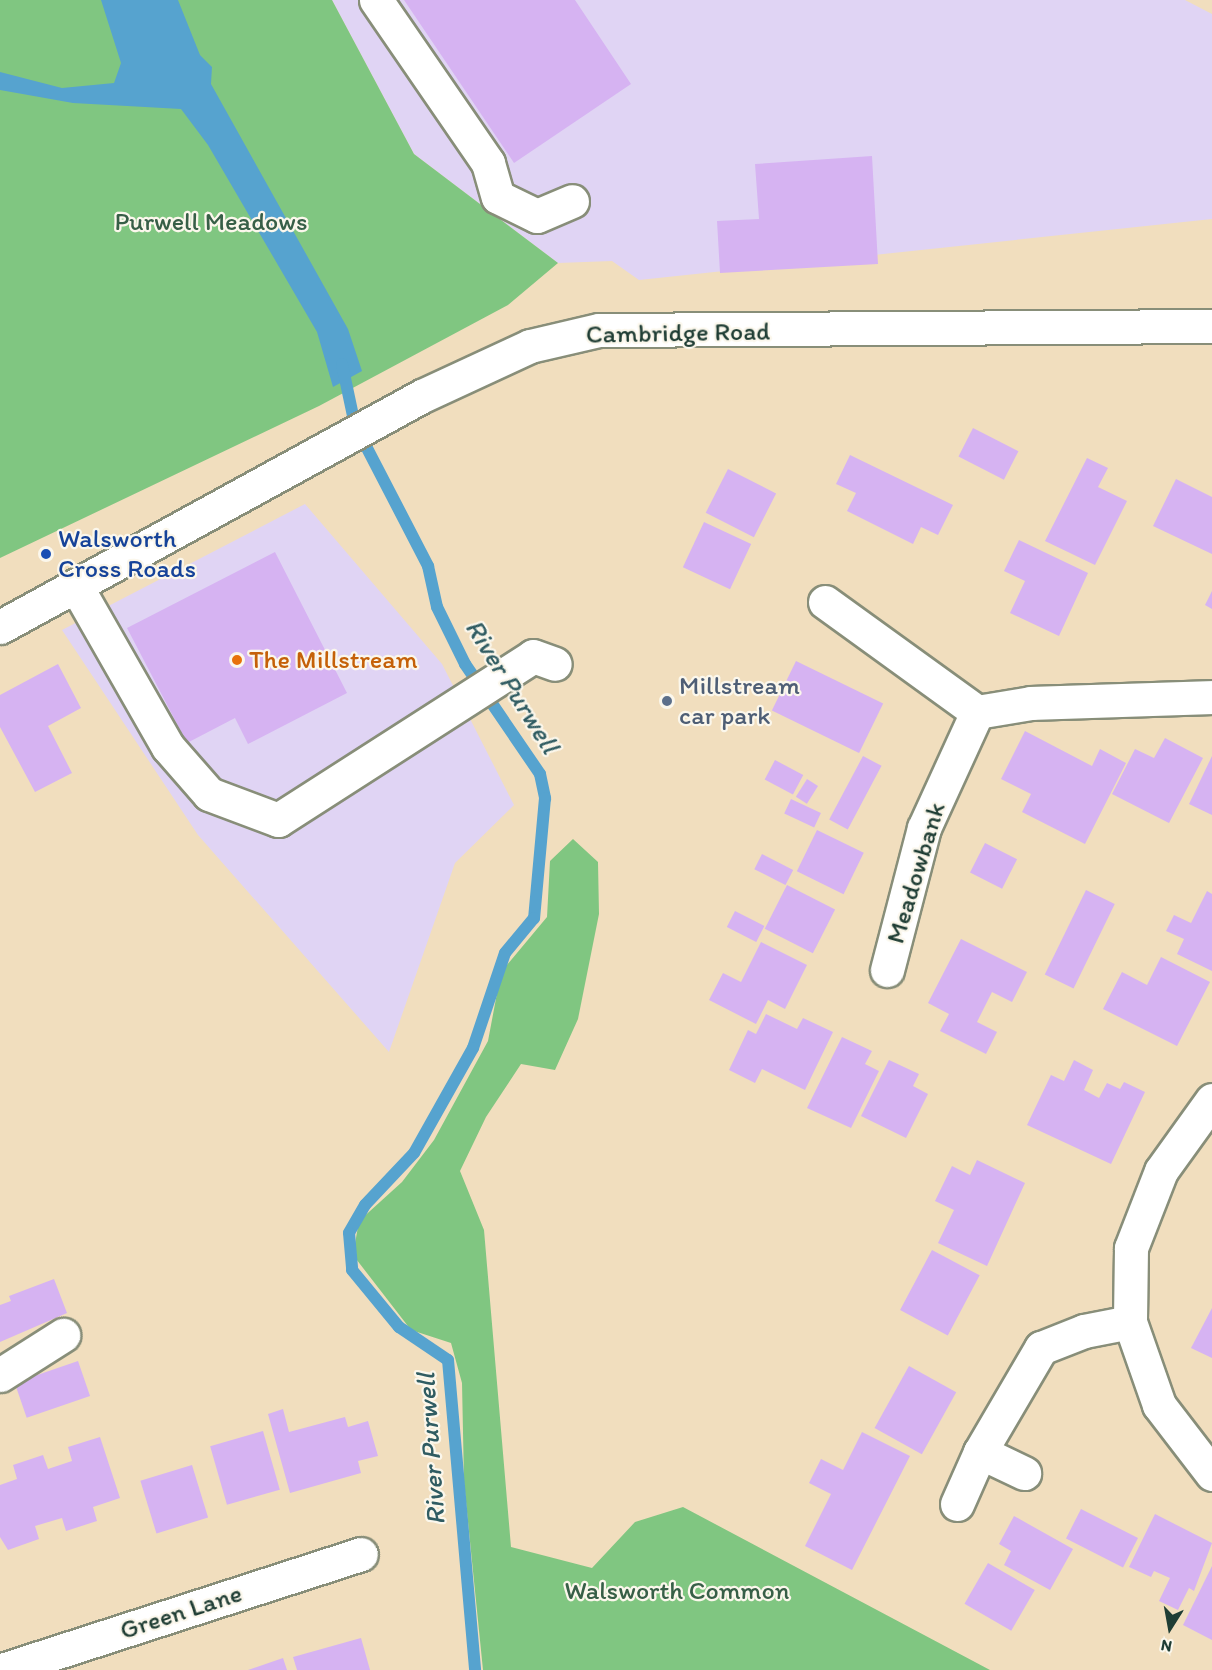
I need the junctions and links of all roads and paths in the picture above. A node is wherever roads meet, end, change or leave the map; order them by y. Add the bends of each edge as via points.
1 (376, 0) edge
2 (572, 201) dead end
3 (1212, 326) edge
4 (76, 586) junction
5 (825, 602) dead end
6 (0, 627) edge
7 (555, 664) dead end
8 (1212, 697) edge
9 (977, 712) junction
10 (887, 970) dead end
11 (1212, 1100) edge
12 (1130, 1322) junction
13 (63, 1335) dead end
14 (0, 1375) edge
15 (980, 1452) junction
16 (1024, 1473) dead end
17 (1212, 1474) edge
18 (957, 1504) dead end
19 (361, 1554) dead end
20 (2, 1670) edge

1 - 2 street via 488,163 498,197 537,216
3 - 4 street, Cambridge Road via 599,330 530,346 479,367
4 - 6 street, Cambridge Road
4 - 7 street via 168,747 209,794 237,809 278,820 459,700 533,656
5 - 9 street
8 - 9 street via 1031,703
9 - 10 street, Meadowbank via 924,828
11 - 12 street via 1161,1171 1131,1248
12 - 15 street via 1084,1331 1041,1348
12 - 17 street via 1159,1405
13 - 14 street
15 - 16 street
15 - 18 street
19 - 20 street, Green Lane

